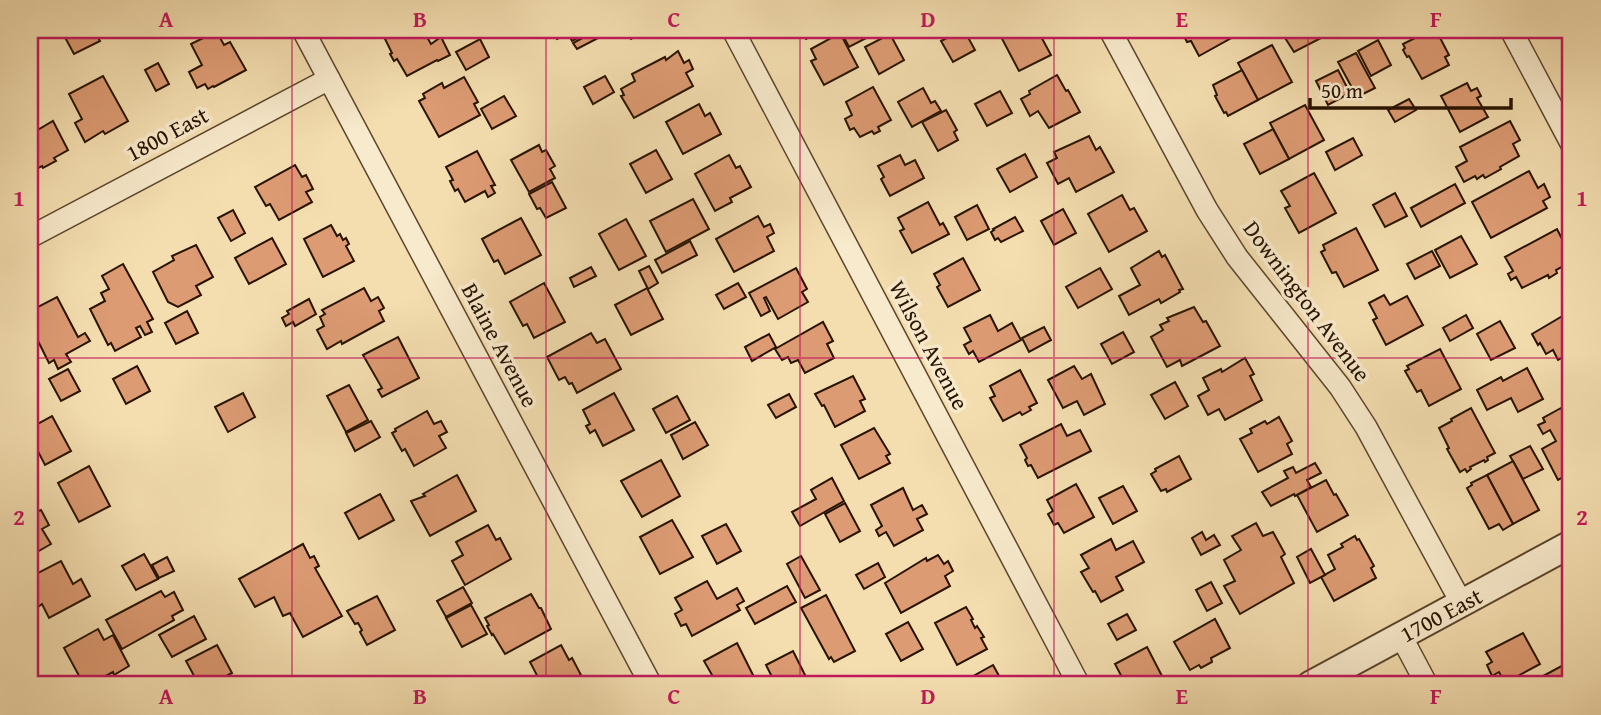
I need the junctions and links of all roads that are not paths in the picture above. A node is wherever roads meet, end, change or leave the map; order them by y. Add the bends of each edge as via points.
1 (303, 30) edge
2 (733, 30) edge
3 (1110, 30) edge
4 (1511, 30) edge
5 (329, 79) junction
6 (1571, 143) edge
7 (30, 237) edge
8 (1571, 544) edge
9 (1462, 604) junction
10 (1401, 636) junction
11 (651, 685) edge
12 (1079, 685) edge
13 (1310, 685) edge
14 (1427, 685) edge

1 - 5 street, Blaine Avenue
2 - 12 street, Wilson Avenue
3 - 9 street, Downington Avenue via 1207,210 1237,257 1347,397
4 - 6 street
5 - 7 street, 1800 East
5 - 11 street, Blaine Avenue
8 - 9 street, 1700 East
9 - 10 street, 1700 East
10 - 13 street, 1700 East
10 - 14 street

